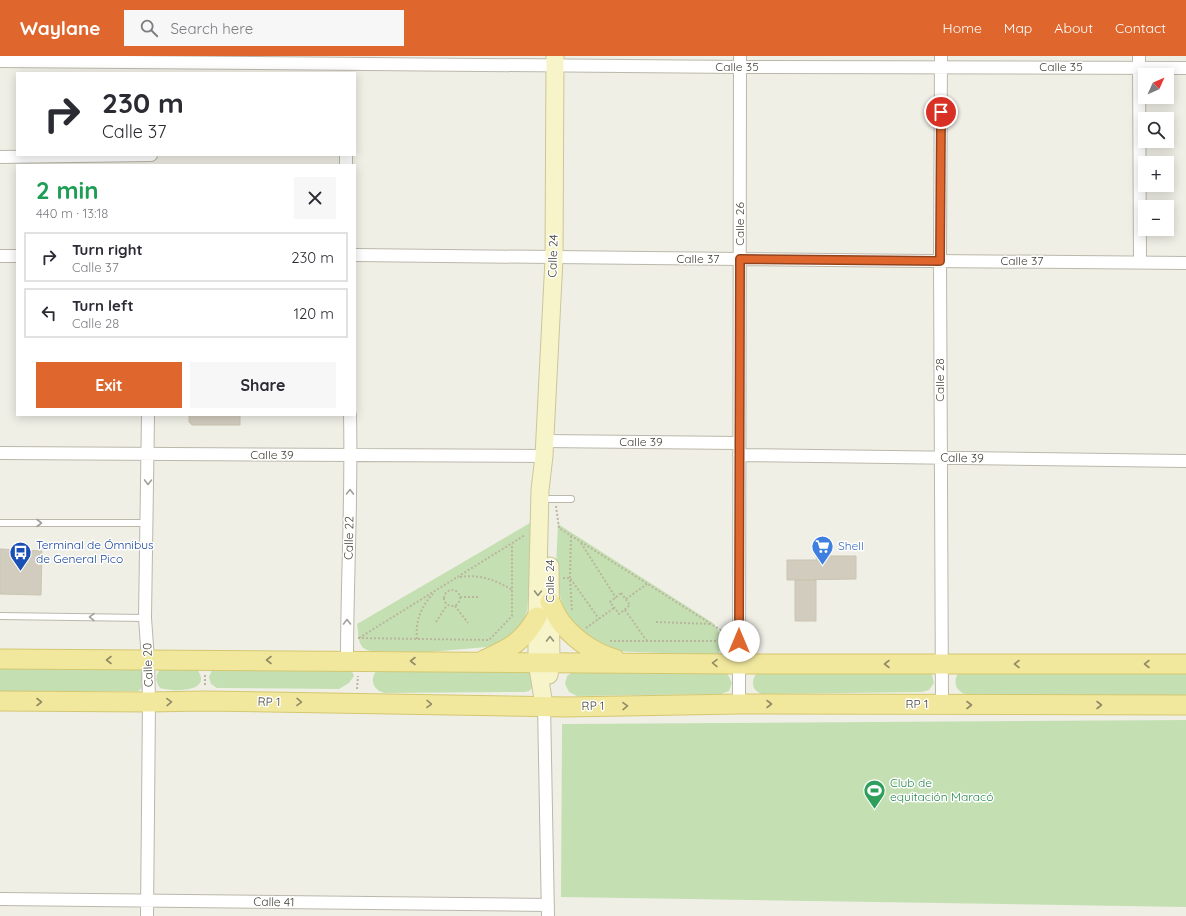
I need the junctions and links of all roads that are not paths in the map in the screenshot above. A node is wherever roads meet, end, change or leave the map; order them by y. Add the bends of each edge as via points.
1 (555, 60) edge
2 (0, 61) edge
3 (740, 61) edge
4 (941, 61) edge
5 (1139, 62) edge
6 (151, 64) edge
7 (346, 64) edge
8 (1186, 68) edge
9 (76, 156) edge
10 (0, 157) edge
11 (356, 255) edge
12 (0, 256) edge
13 (16, 256) edge
14 (554, 259) junction
15 (740, 259) junction
16 (940, 261) junction
17 (1140, 262) junction
18 (1186, 263) edge
19 (148, 416) edge
20 (350, 416) edge
21 (544, 449) junction
22 (739, 449) junction
23 (0, 453) edge
24 (148, 454) junction
25 (351, 456) junction
26 (941, 458) junction
27 (1186, 461) edge
28 (553, 499) junction
29 (571, 499) dead end
30 (0, 523) edge
31 (147, 523) junction
32 (550, 602) junction
33 (0, 616) edge
34 (537, 617) junction
35 (145, 618) junction
36 (0, 659) edge
37 (148, 660) junction
38 (353, 661) junction
39 (480, 662) junction
40 (544, 662) junction
41 (628, 662) junction
42 (739, 664) junction
43 (942, 664) junction
44 (1186, 664) edge
45 (0, 702) edge
46 (149, 702) junction
47 (739, 704) junction
48 (942, 704) junction
49 (544, 705) junction
50 (1186, 705) edge
51 (0, 899) edge
52 (147, 900) junction
53 (548, 910) edge
54 (147, 916) edge

1 - 3 street, Calle 35
1 - 7 street, Calle 35
1 - 14 street, Calle 24
2 - 6 street, Calle 35
3 - 4 street, Calle 35
3 - 15 street, Calle 26
4 - 5 street, Calle 35
4 - 16 street, Calle 28
5 - 8 street, Calle 35
5 - 17 street
6 - 7 street, Calle 35
9 - 10 street
11 - 14 street, Calle 37
12 - 13 street
14 - 15 street, Calle 37
14 - 21 street, Calle 24
15 - 16 street, Calle 37
15 - 22 street, Calle 26
16 - 17 street, Calle 37
16 - 26 street, Calle 28
17 - 18 street, Calle 37
19 - 24 street, Calle 20
20 - 25 street, Calle 22
21 - 22 street, Calle 39
21 - 25 street, Calle 39
21 - 28 street, Calle 24
21 -> 34 street, Calle 24 via 540,490
22 - 26 street, Calle 39
22 - 42 street, Calle 26
23 - 24 street, Calle 39
24 - 25 street, Calle 39
24 -> 31 street, Calle 20
38 -> 25 street, Calle 22
26 - 27 street, Calle 39
26 - 43 street, Calle 28
28 - 29 lane
28 - 32 street, Calle 24
30 -> 31 lane
31 - 35 street, Calle 20
40 -> 32 street, Calle 24
32 - 41 main road via 563,625 587,646 600,654
35 -> 33 lane
34 - 39 main road via 521,639 504,651
34 - 40 street, Calle 24
35 - 37 street, Calle 20
37 -> 36 main road
38 -> 37 main road
37 - 46 street, Calle 20
39 -> 38 main road
39 - 40 main road
40 - 41 main road
40 - 49 street, Calle 24
42 -> 41 main road
43 -> 42 main road
42 - 47 street, Calle 26
44 -> 43 main road
43 - 48 street, Calle 28
45 -> 46 main road, RP 1
46 -> 49 main road, RP 1
46 - 52 street, Calle 20
47 -> 48 main road, RP 1
49 -> 47 main road, RP 1 via 566,707
48 -> 50 main road, RP 1
49 - 53 street, Calle 24
51 - 52 street, Calle 41
52 - 53 street, Calle 41
52 - 54 street, Calle 20

